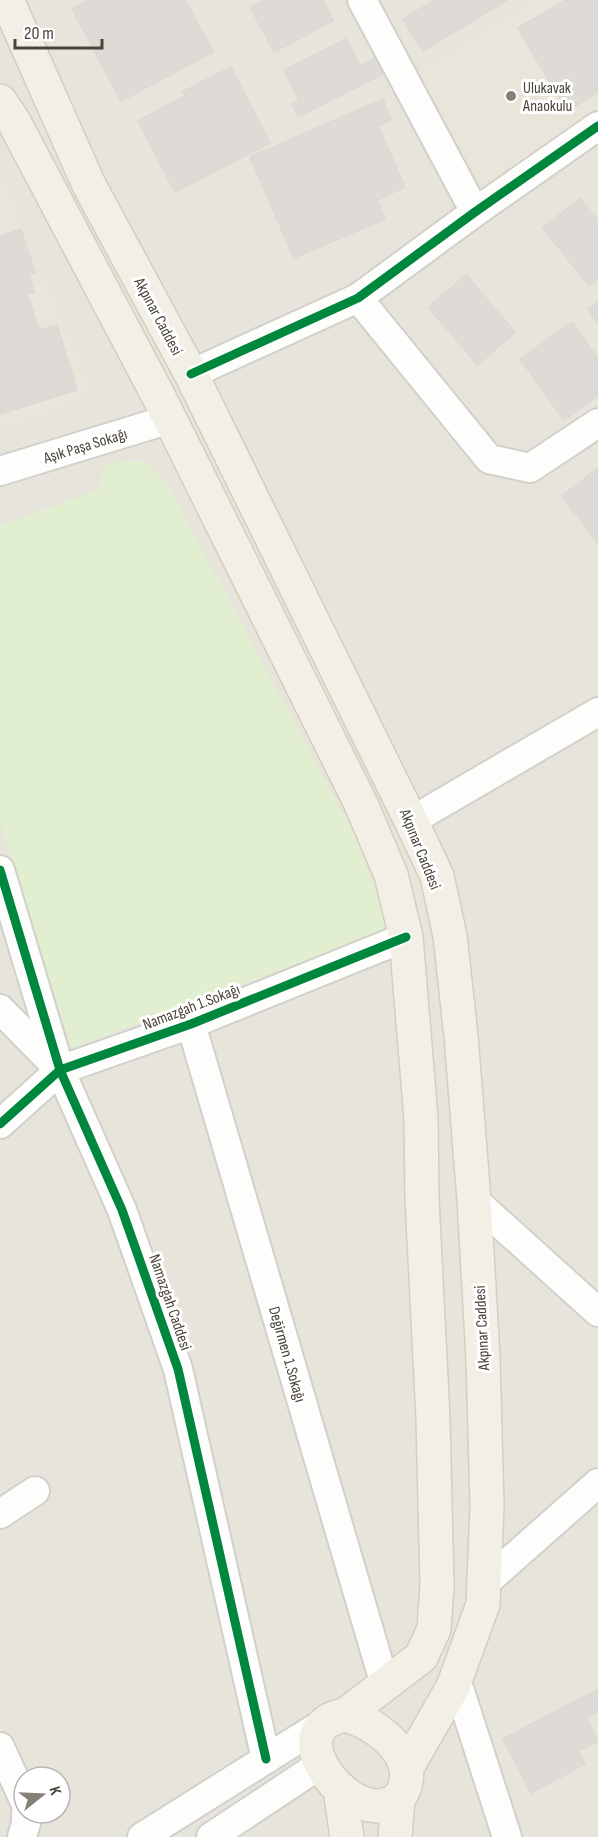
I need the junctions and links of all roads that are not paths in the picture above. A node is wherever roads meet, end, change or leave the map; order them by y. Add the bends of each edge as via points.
1 (7, 0) edge
2 (362, 0) edge
3 (0, 101) edge
4 (598, 126) edge
5 (475, 212) junction
6 (358, 298) junction
7 (191, 374) junction
8 (170, 419) junction
9 (598, 423) edge
10 (0, 471) edge
11 (598, 712) edge
12 (411, 821) junction
13 (0, 870) edge
14 (406, 937) junction
15 (0, 1009) edge
16 (191, 1024) junction
17 (60, 1070) junction
18 (0, 1124) edge
19 (474, 1200) junction
20 (598, 1312) edge
21 (598, 1483) edge
22 (35, 1491) dead end
23 (0, 1514) edge
24 (485, 1583) junction
25 (456, 1679) junction
26 (384, 1685) junction
27 (334, 1720) junction
28 (0, 1747) edge
29 (266, 1759) junction
30 (12, 1774) edge
31 (331, 1776) junction
32 (402, 1784) junction
33 (142, 1837) edge
34 (211, 1837) edge
35 (347, 1837) edge
36 (396, 1837) edge
37 (507, 1837) edge

1 - 7 main road, Akpınar Caddesi via 89,185
2 - 5 street
3 - 8 main road
4 - 5 street
5 - 6 street
6 - 7 street
6 - 9 street via 489,459 530,468
7 - 12 main road, Akpınar Caddesi
8 - 10 street, Aşık Paşa Sokağı
8 - 14 main road via 361,804 391,875
11 - 12 street
12 - 19 main road, Akpınar Caddesi via 436,876 450,936
13 - 17 street, Namazgah Caddesi
14 - 16 street, Namazgah 1.Sokağı
14 - 26 main road via 421,1119 437,1586 434,1629 421,1657
15 - 17 street
16 - 17 street, Namazgah 1.Sokağı
16 - 26 street, Değirmen 1.Sokağı
17 - 18 street, Namazgah 1.Sokağı
17 - 29 street, Namazgah Caddesi via 122,1210 178,1369
19 - 20 street
19 - 24 main road, Akpınar Caddesi via 483,1358
21 - 24 street
22 - 23 street
24 - 25 main road, Akpınar Caddesi via 483,1604
25 - 32 main road, Akpınar Caddesi
25 - 37 street
26 - 27 main road
27 - 29 street
27 - 31 main road via 316,1734 316,1748
27 - 32 main road via 358,1719 390,1741 403,1757
28 - 30 street
29 - 33 street
31 - 32 main road via 346,1795 376,1806 388,1804
31 - 34 street
31 - 35 main road
32 - 36 main road, Akpınar Caddesi

